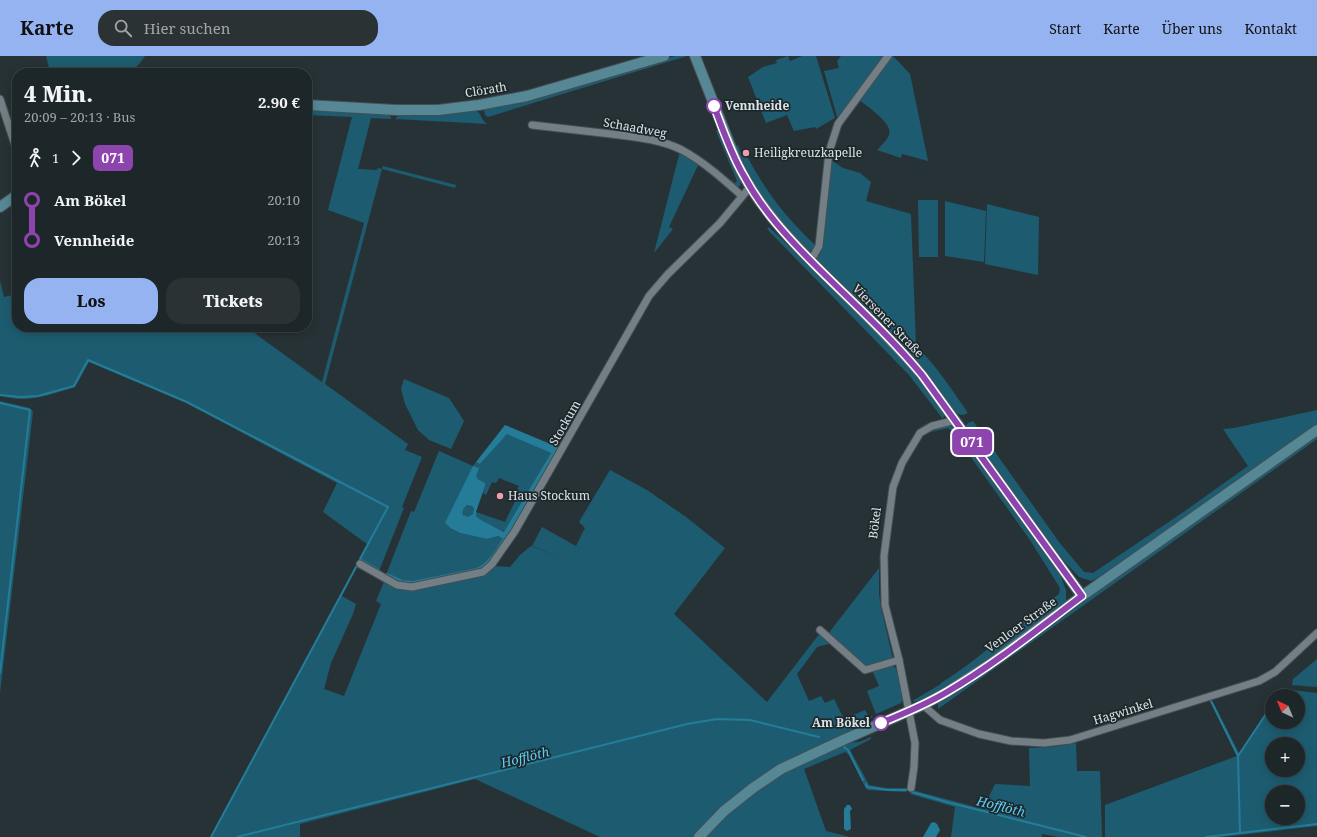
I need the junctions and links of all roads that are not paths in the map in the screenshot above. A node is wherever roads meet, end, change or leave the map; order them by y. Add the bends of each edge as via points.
1 (664, 56) edge
2 (695, 56) edge
3 (888, 56) edge
4 (0, 100) edge
5 (312, 105) edge
6 (532, 125) dead end
7 (12, 136) edge
8 (750, 187) junction
9 (742, 196) junction
10 (12, 199) edge
11 (0, 207) edge
12 (810, 259) junction
13 (956, 420) junction
14 (1317, 430) edge
15 (360, 564) dead end
16 (1082, 596) junction
17 (820, 630) dead end
18 (1317, 633) edge
19 (899, 660) junction
20 (922, 705) junction
21 (909, 711) junction
22 (911, 788) dead end
23 (699, 837) edge

1 - 5 main road, Clörath via 527,96 479,105 438,110
2 - 8 main road, Viersener Straße via 729,145
3 - 12 street via 838,124 829,152 819,246
4 - 7 street
6 - 9 street, Schaadweg via 634,137 670,145 702,162
8 - 9 street, Stockum
8 - 12 main road, Viersener Straße via 774,221
9 - 15 street, Stockum via 720,224 649,296 515,531 492,564 483,572 412,587 397,585
10 - 11 main road
12 - 13 main road, Viersener Straße via 911,362
13 - 16 main road, Viersener Straße
13 - 19 street, Bökel via 932,426 920,433 902,463 893,487 884,556 885,605
14 - 16 main road, Venloer Straße
16 - 20 main road, Venloer Straße via 990,664
17 - 19 street via 865,670
18 - 20 street, Hagwinkel via 1275,672 1259,681 1070,740 1044,743 1011,741 979,734 940,720
19 - 21 street, Bökel
20 - 21 main road, Venloer Straße
21 - 22 street, Bökel via 915,752
21 - 23 main road, Venloer Straße via 781,769 724,811

